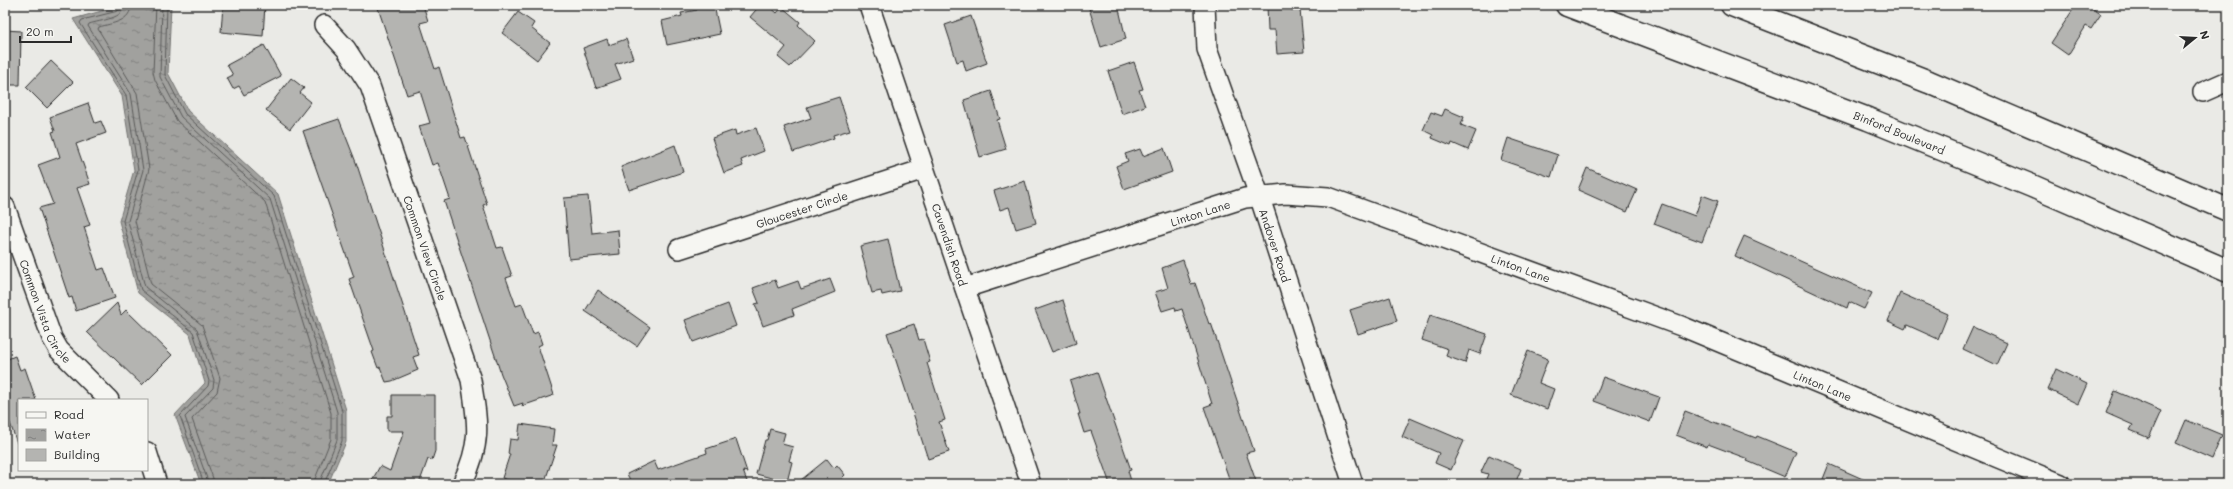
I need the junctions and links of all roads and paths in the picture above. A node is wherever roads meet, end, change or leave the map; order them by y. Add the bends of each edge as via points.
1 (869, 5) edge
2 (1205, 5) edge
3 (1567, 5) edge
4 (1732, 5) edge
5 (324, 25) dead end
6 (2228, 81) edge
7 (2202, 92) dead end
8 (924, 168) junction
9 (1259, 195) junction
10 (5, 207) edge
11 (2228, 210) edge
12 (679, 249) dead end
13 (2228, 271) edge
14 (965, 288) junction
15 (108, 399) edge
16 (148, 456) edge
17 (155, 483) edge
18 (462, 484) edge
19 (1031, 484) edge
20 (1354, 484) edge
21 (2062, 484) edge

1 - 8 street, Cavendish Road
2 - 9 street, Andover Road via 1207,49
3 - 13 main road, Binford Boulevard via 1868,118
4 - 11 main road via 1929,82
5 - 18 street, Common View Circle via 346,49 370,86 471,380 478,427 475,451
6 - 7 street
8 - 12 street, Gloucester Circle
8 - 14 street, Cavendish Road
9 - 14 street, Linton Lane via 1228,202
9 - 20 street, Andover Road
9 - 21 street, Linton Lane via 1298,194 1340,200 1681,326
10 - 15 street, Common Vista Circle via 52,338 59,350
14 - 19 street, Cavendish Road
16 - 17 street

